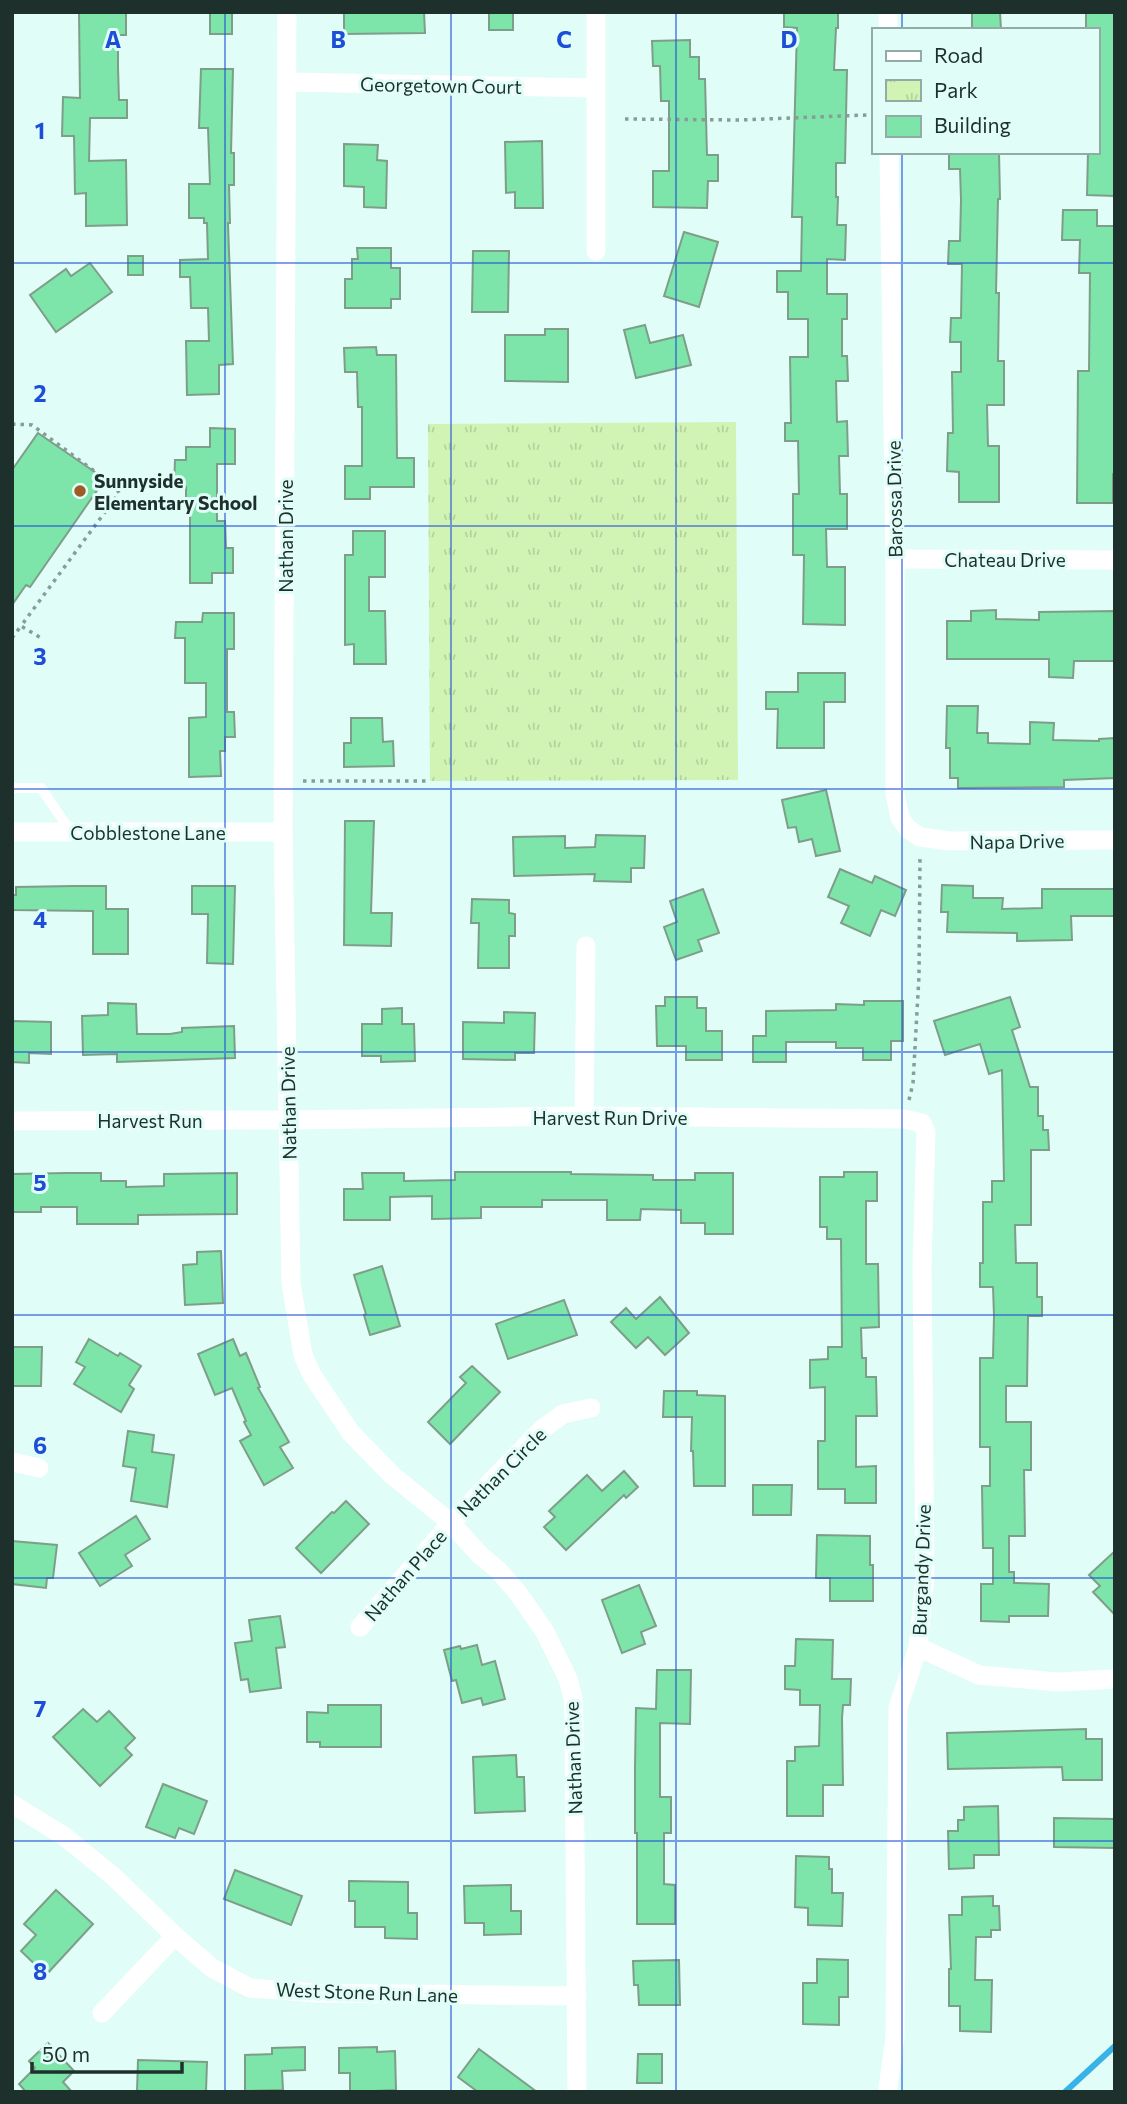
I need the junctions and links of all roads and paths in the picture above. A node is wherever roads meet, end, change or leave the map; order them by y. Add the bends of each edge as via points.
1 (287, 12) edge
2 (596, 12) edge
3 (287, 82) junction
4 (595, 88) junction
5 (867, 115) dead end
6 (625, 119) dead end
7 (889, 154) edge
8 (596, 251) dead end
9 (12, 425) edge
10 (895, 559) junction
11 (1115, 560) edge
12 (21, 626) junction
13 (12, 638) edge
14 (41, 638) dead end
15 (283, 781) junction
16 (430, 781) dead end
17 (12, 788) edge
18 (12, 832) edge
19 (71, 832) junction
20 (283, 832) junction
21 (920, 837) junction
22 (1115, 840) edge
23 (586, 946) dead end
24 (584, 1116) junction
25 (904, 1119) junction
26 (288, 1120) junction
27 (12, 1121) edge
28 (592, 1408) dead end
29 (12, 1462) edge
30 (39, 1468) dead end
31 (450, 1524) junction
32 (360, 1627) dead end
33 (918, 1647) junction
34 (1115, 1679) edge
35 (12, 1804) edge
36 (175, 1936) junction
37 (577, 1996) junction
38 (102, 2013) dead end
39 (888, 2088) dead end
40 (577, 2092) edge

1 - 3 street, Nathan Drive
2 - 4 street
3 - 4 street, Georgetown Court
3 - 15 street, Nathan Drive
4 - 8 street
5 - 6 path
7 - 10 street, Barossa Drive
9 - 12 path via 32,425 119,493
10 - 11 street, Chateau Drive
10 - 21 street, Barossa Drive via 895,794 900,818
12 - 13 path
12 - 14 path
15 - 16 path
15 - 20 street, Nathan Drive
17 - 19 lane via 41,788
18 - 19 street, Cobblestone Lane
19 - 20 street, Cobblestone Lane
20 - 26 street, Nathan Drive
21 - 22 street, Napa Drive via 950,841
21 - 25 path via 913,1083
23 - 24 street
24 - 25 street, Harvest Run Drive
24 - 26 street, Harvest Run Drive
25 - 33 street, Burgandy Drive via 922,1123 926,1132 922,1265 925,1577
26 - 27 street, Harvest Run
26 - 31 street, Nathan Drive via 291,1283 303,1356 351,1433
28 - 31 street, Nathan Circle via 563,1414 541,1430
29 - 30 street
31 - 32 street, Nathan Place
31 - 37 street, Nathan Drive via 518,1593 545,1632 568,1679 574,1720
33 - 34 street via 979,1675 1058,1682
33 - 39 street, Burgandy Drive via 898,1708 895,2036
35 - 36 street, West Stone Run Lane via 64,1836
36 - 37 street, West Stone Run Lane via 212,1968 250,1988
36 - 38 street
37 - 40 street, Nathan Drive

